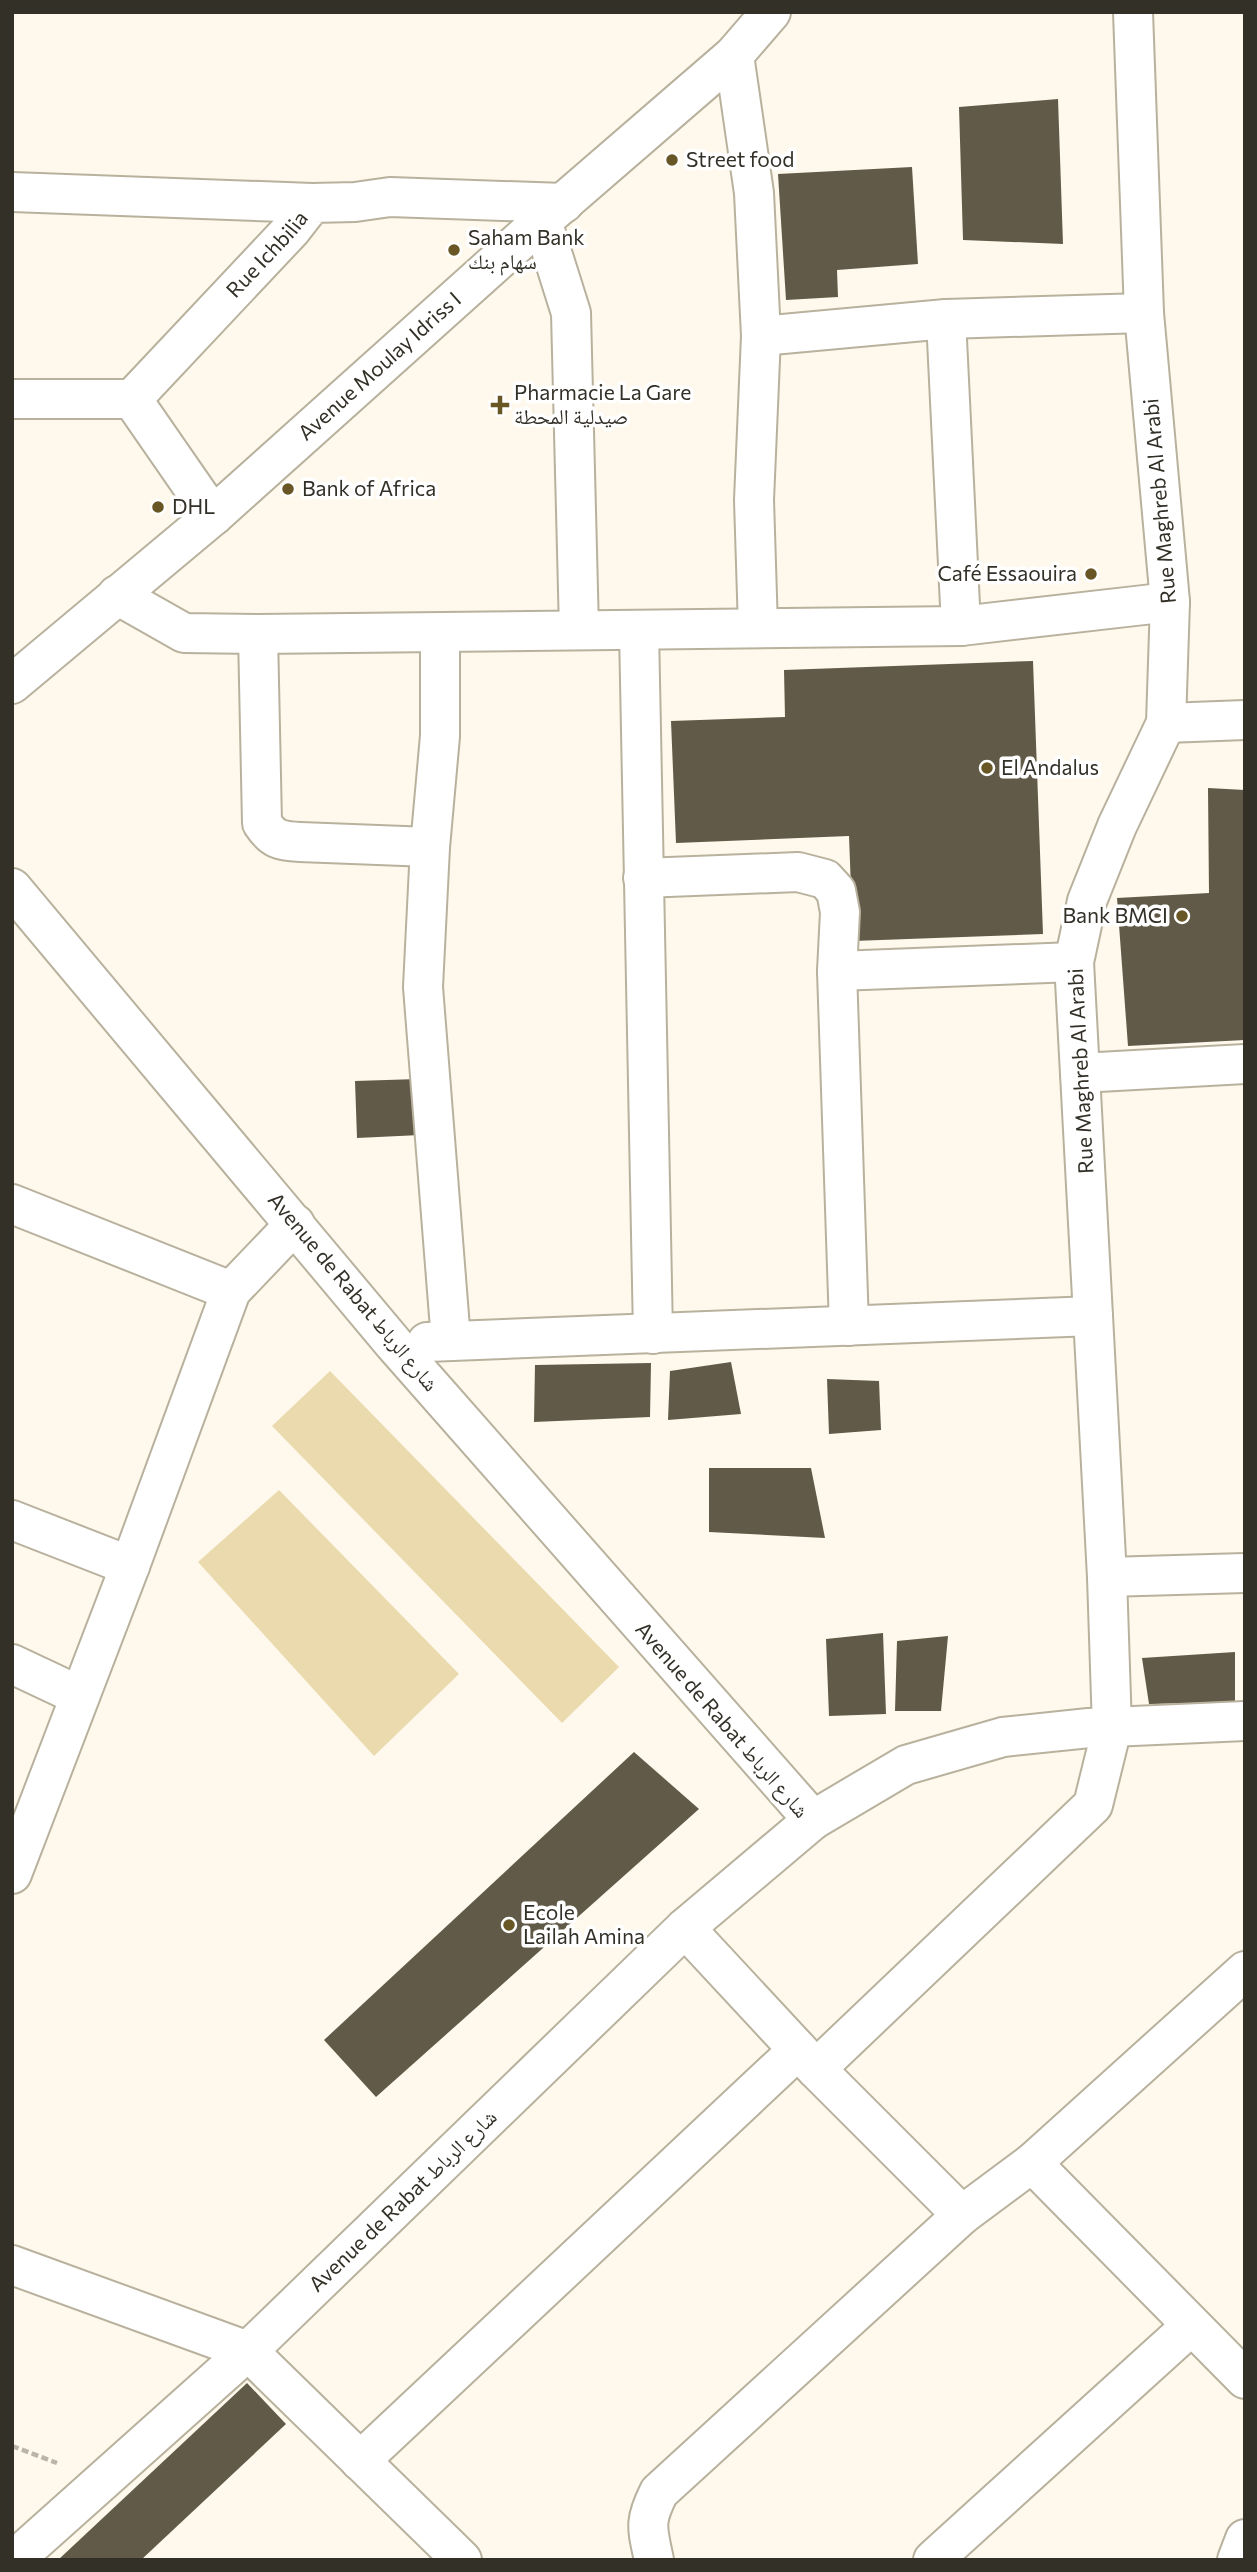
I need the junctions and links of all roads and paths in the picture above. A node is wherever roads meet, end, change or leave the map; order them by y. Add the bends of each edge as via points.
1 (771, 12) edge
2 (1133, 12) edge
3 (734, 55) junction
4 (12, 192) edge
5 (312, 203) junction
6 (553, 212) junction
7 (1144, 313) junction
8 (946, 319) junction
9 (761, 336) junction
10 (12, 399) edge
11 (132, 399) junction
12 (213, 516) junction
13 (117, 595) junction
14 (1170, 602) junction
15 (961, 626) junction
16 (758, 628) junction
17 (579, 630) junction
18 (639, 630) junction
19 (440, 633) junction
20 (258, 634) junction
21 (12, 684) edge
22 (1245, 720) edge
23 (1166, 723) junction
24 (430, 847) junction
25 (643, 878) junction
26 (12, 888) edge
27 (1074, 962) junction
28 (837, 971) junction
29 (1245, 1065) edge
30 (1080, 1073) junction
31 (12, 1204) edge
32 (295, 1224) junction
33 (231, 1292) junction
34 (1093, 1316) junction
35 (849, 1326) junction
36 (653, 1334) junction
37 (451, 1341) junction
38 (394, 1344) junction
39 (12, 1520) edge
40 (130, 1566) junction
41 (1245, 1573) edge
42 (1107, 1577) junction
43 (12, 1664) edge
44 (80, 1696) junction
45 (1245, 1721) edge
46 (1112, 1728) junction
47 (813, 1820) junction
48 (12, 1874) edge
49 (685, 1928) junction
50 (1245, 1971) edge
51 (807, 2059) junction
52 (1032, 2163) junction
53 (962, 2215) junction
54 (12, 2265) edge
55 (1191, 2326) junction
56 (247, 2351) junction
57 (1245, 2379) edge
58 (360, 2460) junction
59 (1245, 2539) edge
60 (14, 2560) edge
61 (462, 2560) edge
62 (654, 2560) edge
63 (933, 2560) edge
64 (1237, 2560) edge

1 - 3 street, Avenue Moulay Idriss I
2 - 7 street, Rue Maghreb Al Arabi
3 - 6 street, Avenue Moulay Idriss I
3 - 9 street via 754,193
4 - 5 street
5 - 6 street, Rue Ichbilia via 390,197
5 - 11 street, Rue Ichbilia via 292,230
6 - 12 street, Avenue Moulay Idriss I
6 - 17 street via 571,313
7 - 8 street
7 - 14 street, Rue Maghreb Al Arabi
8 - 9 street
8 - 15 street
9 - 16 street via 754,500
10 - 11 street
11 - 12 street
12 - 13 street, Avenue Moulay Idriss I
13 - 20 street via 184,633
13 - 21 street, Avenue Moulay Idriss I
14 - 15 street
14 - 23 street, Rue Maghreb Al Arabi
15 - 16 street
16 - 18 street
17 - 18 street
17 - 19 street
18 - 25 street
19 - 20 street
19 - 24 street via 440,736
20 - 24 street via 262,823 271,836 280,841
22 - 23 street
23 - 27 street, Rue Maghreb Al Arabi via 1087,901
24 - 37 street via 423,987
25 - 28 street via 798,872 825,879 836,891 840,912
25 - 36 street
26 - 32 street, Avenue de Rabat شارع الرباط
27 - 28 street
27 - 30 street, Rue Maghreb Al Arabi
28 - 35 street
29 - 30 street
30 - 34 street, Rue Maghreb Al Arabi
31 - 33 street
32 - 33 street
32 - 38 street, Avenue de Rabat شارع الرباط
33 - 40 street
34 - 35 street
34 - 42 street, Rue Maghreb Al Arabi
35 - 36 street
36 - 37 street
37 - 38 street
38 - 47 street, Avenue de Rabat شارع الرباط
39 - 40 street
40 - 44 street
41 - 42 street
42 - 46 street, Rue Maghreb Al Arabi
43 - 44 street
44 - 48 street
45 - 46 street
46 - 47 street via 1003,1737 906,1765
46 - 51 street, Rue Maghreb Al Arabi via 1093,1805
47 - 49 street, Avenue de Rabat شارع الرباط
49 - 51 street
49 - 56 street, Avenue de Rabat شارع الرباط
50 - 52 street
51 - 53 street
51 - 58 street, Rue Maghreb Al Arabi
52 - 53 street
52 - 55 street
53 - 62 street via 659,2491 648,2514
54 - 56 street
55 - 57 street
55 - 63 street
56 - 58 street
56 - 60 street, Avenue de Rabat شارع الرباط
58 - 61 street
59 - 64 street

